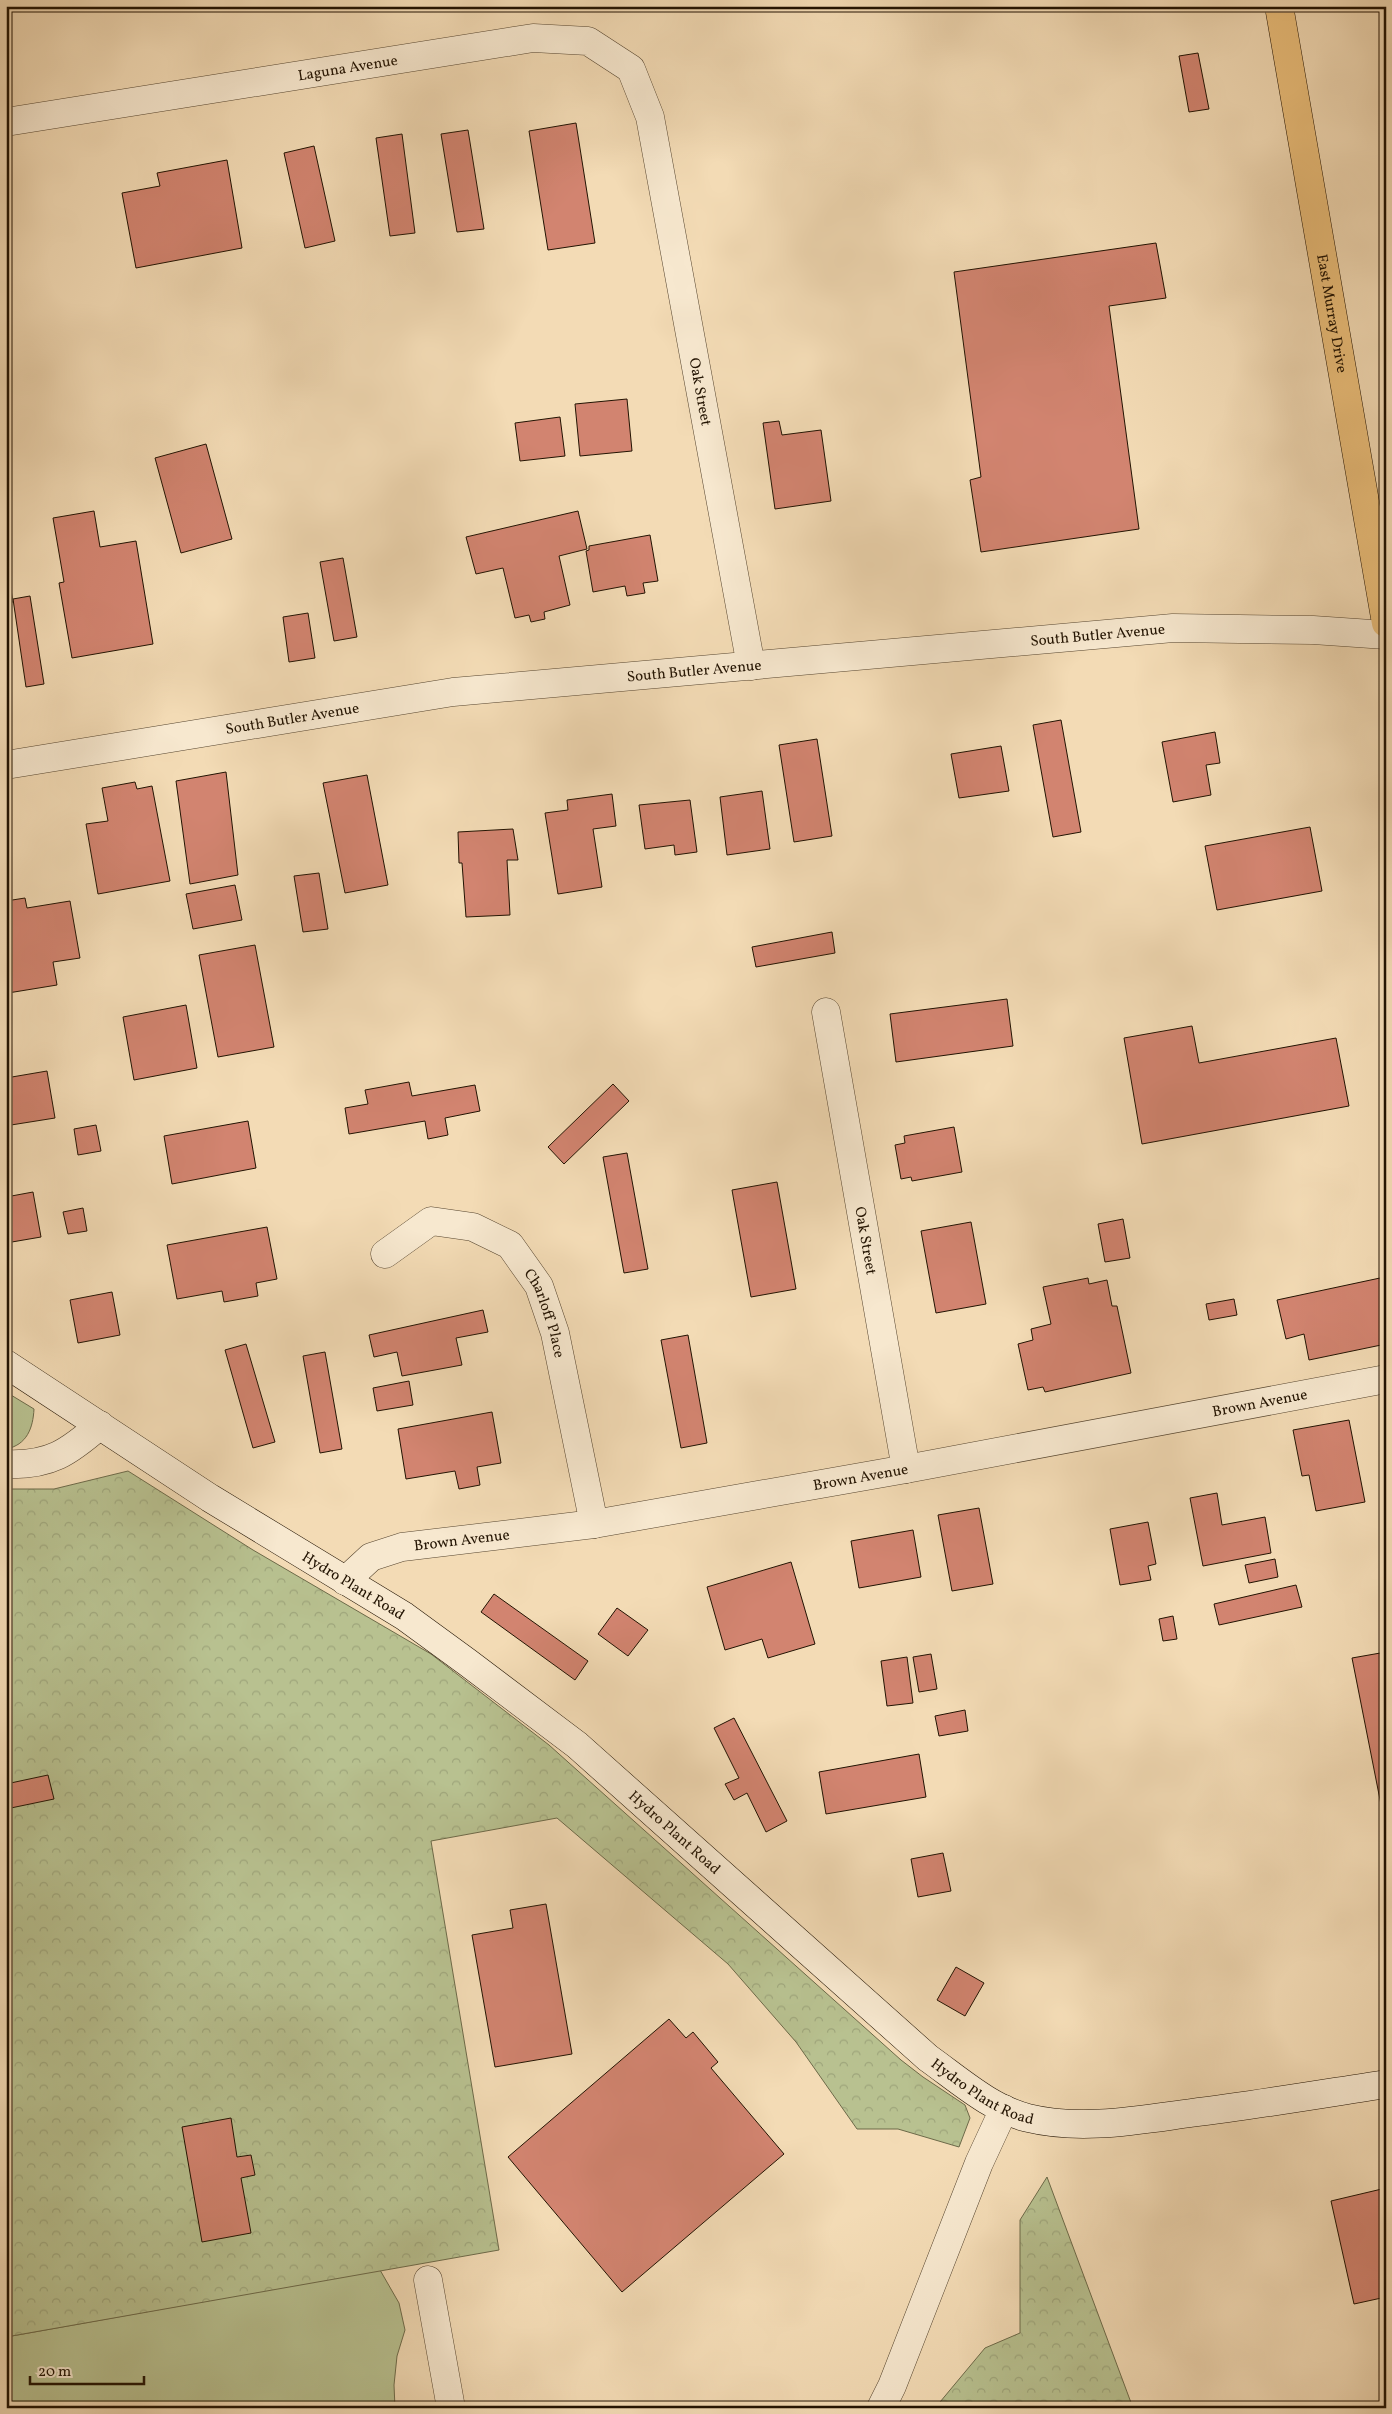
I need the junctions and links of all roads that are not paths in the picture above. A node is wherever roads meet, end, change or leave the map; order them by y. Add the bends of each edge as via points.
1 (1279, 6) edge
2 (650, 117) joint
3 (6, 122) edge
4 (1386, 623) edge
5 (1386, 635) edge
6 (751, 666) junction
7 (6, 765) edge
8 (826, 1012) dead end
9 (385, 1254) dead end
10 (6, 1364) edge
11 (1386, 1379) edge
12 (100, 1425) junction
13 (6, 1464) edge
14 (906, 1469) junction
15 (594, 1524) junction
16 (345, 1581) junction
17 (1386, 2084) edge
18 (1004, 2109) junction
19 (428, 2280) dead end
20 (451, 2408) edge
21 (881, 2408) edge

1 - 4 highway, East Murray Drive
2 - 3 street, Laguna Avenue via 631,70 588,41 533,38
2 - 6 street, Oak Street
5 - 6 street, South Butler Avenue via 1313,630 1173,628
6 - 7 street, South Butler Avenue via 453,692
8 - 14 street, Oak Street
9 - 15 street, Charloff Place via 431,1221 473,1227 510,1245 539,1286 556,1333
10 - 12 street, Hydro Plant Road
11 - 14 street, Brown Avenue
12 - 13 street via 69,1451 45,1460
12 - 16 street, Hydro Plant Road
14 - 15 street, Brown Avenue
15 - 16 street, Brown Avenue via 402,1547 371,1557
16 - 18 street, Hydro Plant Road via 404,1616 577,1745 928,2058 977,2094
17 - 18 street, Hydro Plant Road via 1138,2121 1068,2122 1028,2118
18 - 21 street via 979,2163
19 - 20 street

